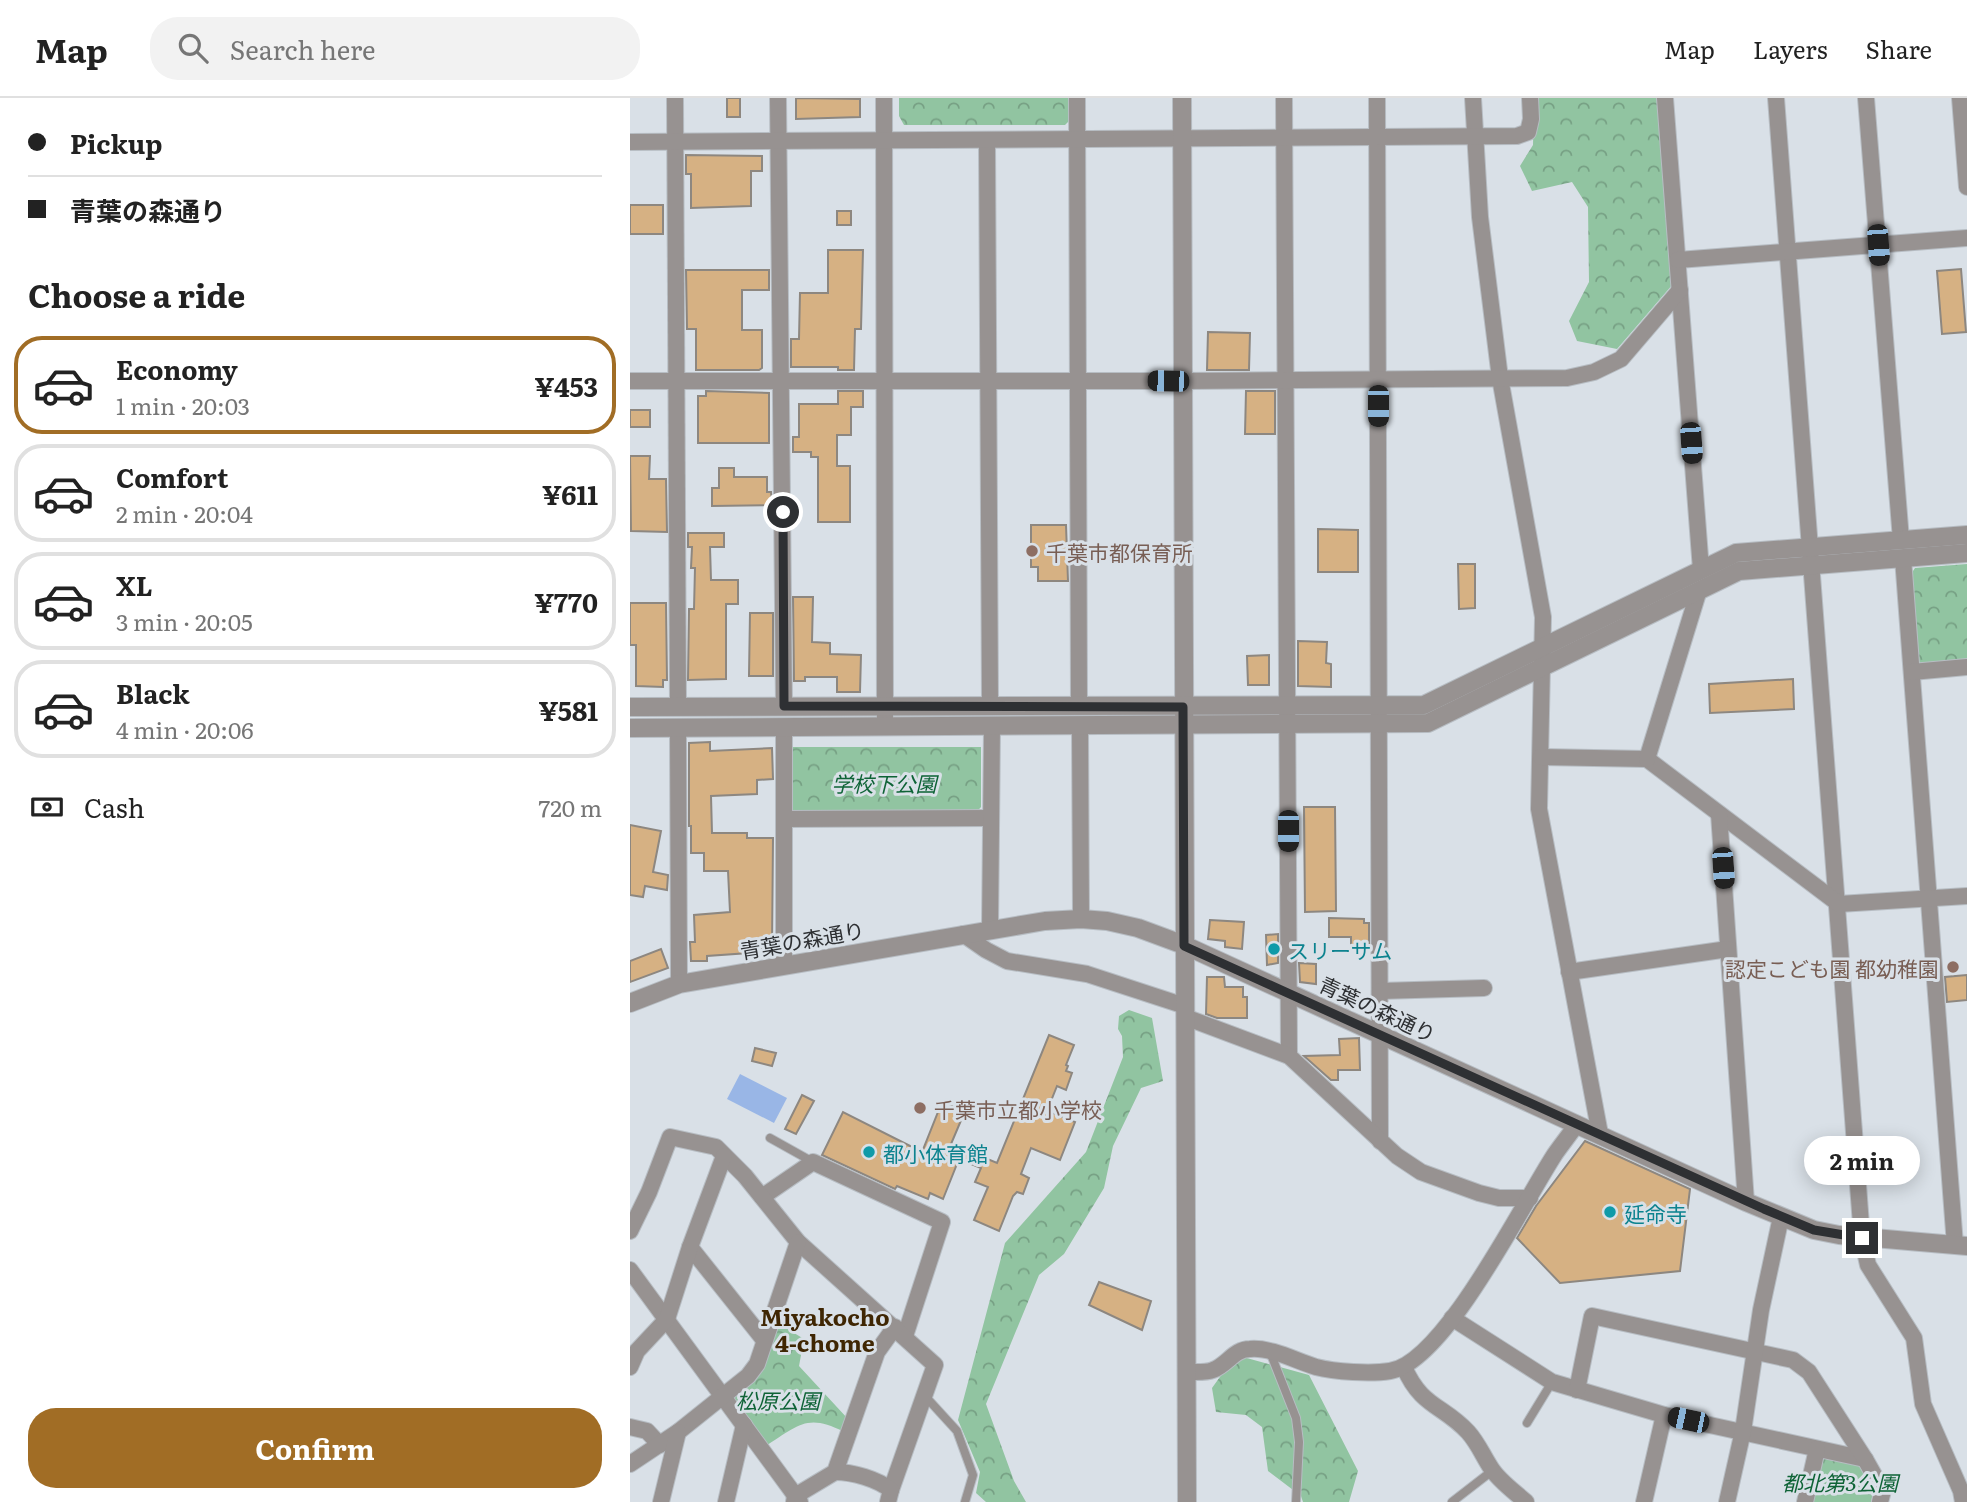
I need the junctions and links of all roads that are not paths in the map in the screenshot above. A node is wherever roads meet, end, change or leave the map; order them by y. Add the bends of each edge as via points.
1 (675, 98) edge
2 (778, 98) edge
3 (884, 98) edge
4 (1077, 98) edge
5 (1182, 98) edge
6 (1284, 98) edge
7 (1377, 98) edge
8 (1473, 98) edge
9 (1530, 98) edge
10 (1665, 98) edge
11 (1776, 98) edge
12 (1867, 98) edge
13 (1960, 98) edge
14 (1476, 137) junction
15 (1182, 138) junction
16 (1285, 138) junction
17 (1378, 138) junction
18 (1077, 139) junction
19 (884, 140) junction
20 (987, 140) junction
21 (675, 141) junction
22 (778, 141) junction
23 (630, 142) edge
24 (1967, 187) edge
25 (1967, 238) edge
26 (1878, 245) junction
27 (1788, 252) junction
28 (1678, 260) junction
29 (1680, 290) junction
30 (1286, 379) junction
31 (1378, 379) junction
32 (1500, 379) junction
33 (886, 380) junction
34 (988, 380) junction
35 (1078, 380) junction
36 (630, 381) edge
37 (677, 381) junction
38 (782, 381) junction
39 (1184, 381) junction
40 (1967, 535) edge
41 (1901, 540) junction
42 (1967, 553) edge
43 (1812, 556) junction
44 (1903, 558) junction
45 (1701, 570) junction
46 (1699, 590) junction
47 (1543, 647) junction
48 (1542, 667) junction
49 (1967, 667) edge
50 (1912, 672) junction
51 (1287, 705) junction
52 (784, 706) junction
53 (885, 706) junction
54 (990, 706) junction
55 (1079, 706) junction
56 (630, 707) edge
57 (678, 707) junction
58 (1183, 707) junction
59 (1379, 714) junction
60 (1287, 723) junction
61 (992, 726) junction
62 (1080, 726) junction
63 (1183, 726) junction
64 (678, 727) junction
65 (784, 727) junction
66 (885, 727) junction
67 (630, 728) edge
68 (1541, 757) junction
69 (1647, 759) junction
70 (1719, 814) junction
71 (991, 818) junction
72 (784, 819) junction
73 (1967, 896) edge
74 (1930, 898) junction
75 (1839, 904) junction
76 (1081, 919) junction
77 (990, 931) junction
78 (963, 934) junction
79 (1184, 946) junction
80 (1728, 949) junction
81 (784, 964) junction
82 (1569, 972) junction
83 (679, 984) junction
84 (1484, 988) dead end
85 (1380, 991) junction
86 (1289, 992) junction
87 (630, 1003) edge
88 (1185, 1012) junction
89 (1380, 1035) junction
90 (1289, 1056) junction
91 (1577, 1124) junction
92 (1600, 1134) junction
93 (770, 1138) dead end
94 (1380, 1141) junction
95 (724, 1156) junction
96 (813, 1162) junction
97 (762, 1197) junction
98 (1530, 1198) junction
99 (1746, 1202) junction
100 (1781, 1217) junction
101 (630, 1231) edge
102 (1862, 1238) junction
103 (798, 1242) junction
104 (1961, 1245) edge
105 (690, 1247) junction
106 (630, 1270) edge
107 (1452, 1318) junction
108 (667, 1319) junction
109 (900, 1332) junction
110 (764, 1340) junction
111 (1754, 1351) junction
112 (1270, 1352) junction
113 (630, 1367) edge
114 (1404, 1367) junction
115 (1187, 1372) junction
116 (1552, 1382) junction
117 (1577, 1390) junction
118 (722, 1395) junction
119 (925, 1396) junction
120 (1664, 1415) junction
121 (1527, 1423) dead end
122 (744, 1425) junction
123 (630, 1427) edge
124 (678, 1432) junction
125 (1743, 1432) junction
126 (660, 1445) junction
127 (1817, 1449) junction
128 (1865, 1459) junction
129 (630, 1464) edge
130 (1492, 1471) junction
131 (835, 1472) junction
132 (1963, 1495) edge
133 (890, 1496) edge
134 (796, 1500) edge
135 (661, 1502) edge
136 (726, 1502) edge
137 (965, 1502) edge
138 (1187, 1502) edge
139 (1296, 1502) edge
140 (1452, 1502) edge
141 (1526, 1502) edge
142 (1644, 1502) edge
143 (1727, 1502) edge
144 (1805, 1502) edge
145 (1880, 1502) edge

1 - 21 street
2 - 22 street
3 - 19 street
4 - 18 street
5 - 15 street
6 - 16 street
7 - 17 street
8 - 14 street
9 - 14 street via 1528,132
10 - 28 street
11 - 27 street
12 - 26 street
13 - 24 street
14 - 17 street
14 - 32 street via 1480,217
15 - 16 street
15 - 18 street
15 - 39 street
16 - 17 street
16 - 30 street
17 - 31 street
18 - 20 street
18 - 35 street
19 - 20 street
19 - 22 street
19 - 33 street
20 - 34 street
21 - 22 street
21 - 23 street
21 - 37 street
22 - 38 street
25 - 26 street
26 - 27 street
26 - 41 street
27 - 28 street
27 - 43 street
28 - 29 street
29 - 32 street via 1621,359 1567,378
29 - 45 street
30 - 31 street
30 - 39 street
30 - 51 street
31 - 32 street
31 - 59 street
32 - 47 street via 1543,617
33 - 34 street
33 - 38 street
33 - 53 street
34 - 35 street
34 - 54 street
35 - 39 street
35 - 55 street
36 - 37 street
37 - 38 street
37 - 57 street
38 - 52 street
39 - 58 street
40 - 41 street
41 - 43 street
42 - 44 street
43 - 44 street
43 - 45 street via 1736,553
43 - 46 street via 1739,571
43 - 75 street
44 - 50 street
45 - 47 street
46 - 48 street
46 - 69 street
47 - 48 street
47 - 59 street via 1424,705
48 - 59 street via 1428,723
48 - 68 street
49 - 50 street
50 - 74 street
51 - 58 street
51 - 59 street
51 - 60 street
52 - 53 street
52 - 57 street
53 - 54 street
53 - 66 street
54 - 55 street
55 - 58 street
56 - 57 street
58 - 63 street
59 - 60 street
59 - 85 street
60 - 63 street
60 - 86 street
61 - 62 street
61 - 66 street
61 - 71 street
62 - 63 street
62 - 76 street
63 - 79 street
64 - 65 street
64 - 67 street
64 - 83 street
65 - 66 street
65 - 72 street
68 - 69 street
68 - 82 street via 1539,809
69 - 70 street
70 - 75 street
70 - 80 street
71 - 72 street
71 - 77 street
72 - 81 street
73 - 74 street
74 - 75 street
74 - 104 street
75 - 102 street
76 - 77 street, 青葉の森通り
76 - 79 street, 青葉の森通り via 1138,928
77 - 78 street, 青葉の森通り
78 - 81 street, 青葉の森通り
78 - 88 street via 1007,961 1087,974
79 - 86 street, 青葉の森通り
79 - 88 street
80 - 82 street
80 - 99 street
81 - 83 street, 青葉の森通り
82 - 92 street
83 - 87 street, 青葉の森通り
84 - 85 street
85 - 89 street
86 - 89 street, 青葉の森通り
86 - 90 street
88 - 90 street
88 - 115 street
89 - 91 street, 青葉の森通り
89 - 94 street
90 - 94 street
91 - 92 street, 青葉の森通り
91 - 98 street
92 - 99 street, 青葉の森通り
93 - 96 lane
94 - 98 street via 1421,1172 1462,1188 1499,1198
95 - 97 street
95 - 101 street via 716,1147 670,1137
95 - 105 street
96 - 97 street
96 - 109 street via 942,1222
97 - 103 street
98 - 107 street
99 - 100 street, 青葉の森通り
100 - 102 street, 青葉の森通り via 1814,1230
100 - 111 street
102 - 104 street, 青葉の森通り
102 - 132 street via 1868,1265 1914,1338 1923,1404
103 - 109 street
103 - 110 street
105 - 108 street
105 - 110 street
106 - 108 street
107 - 114 street
107 - 116 street
108 - 113 street via 636,1351
108 - 118 street
109 - 119 street via 935,1365
109 - 131 street via 877,1352
110 - 118 street via 748,1376
111 - 117 street via 1592,1316
111 - 125 street
111 - 128 street via 1794,1360 1809,1372
112 - 114 street via 1331,1370
112 - 115 street via 1249,1349 1235,1353 1214,1370
112 - 139 lane via 1296,1418
114 - 130 street via 1423,1398 1465,1429
115 - 138 street
116 - 117 street
116 - 121 lane
117 - 120 street
118 - 122 street
118 - 124 street
119 - 133 street
119 - 137 lane via 957,1431 973,1475
120 - 125 street
120 - 142 street
122 - 134 street
122 - 136 street
123 - 126 street via 647,1431
124 - 126 street
124 - 135 street
125 - 127 street
125 - 143 street
126 - 129 street
127 - 128 street
127 - 144 street
128 - 145 street via 1882,1491
130 - 140 lane
130 - 141 street
131 - 133 street via 883,1484
131 - 134 street

